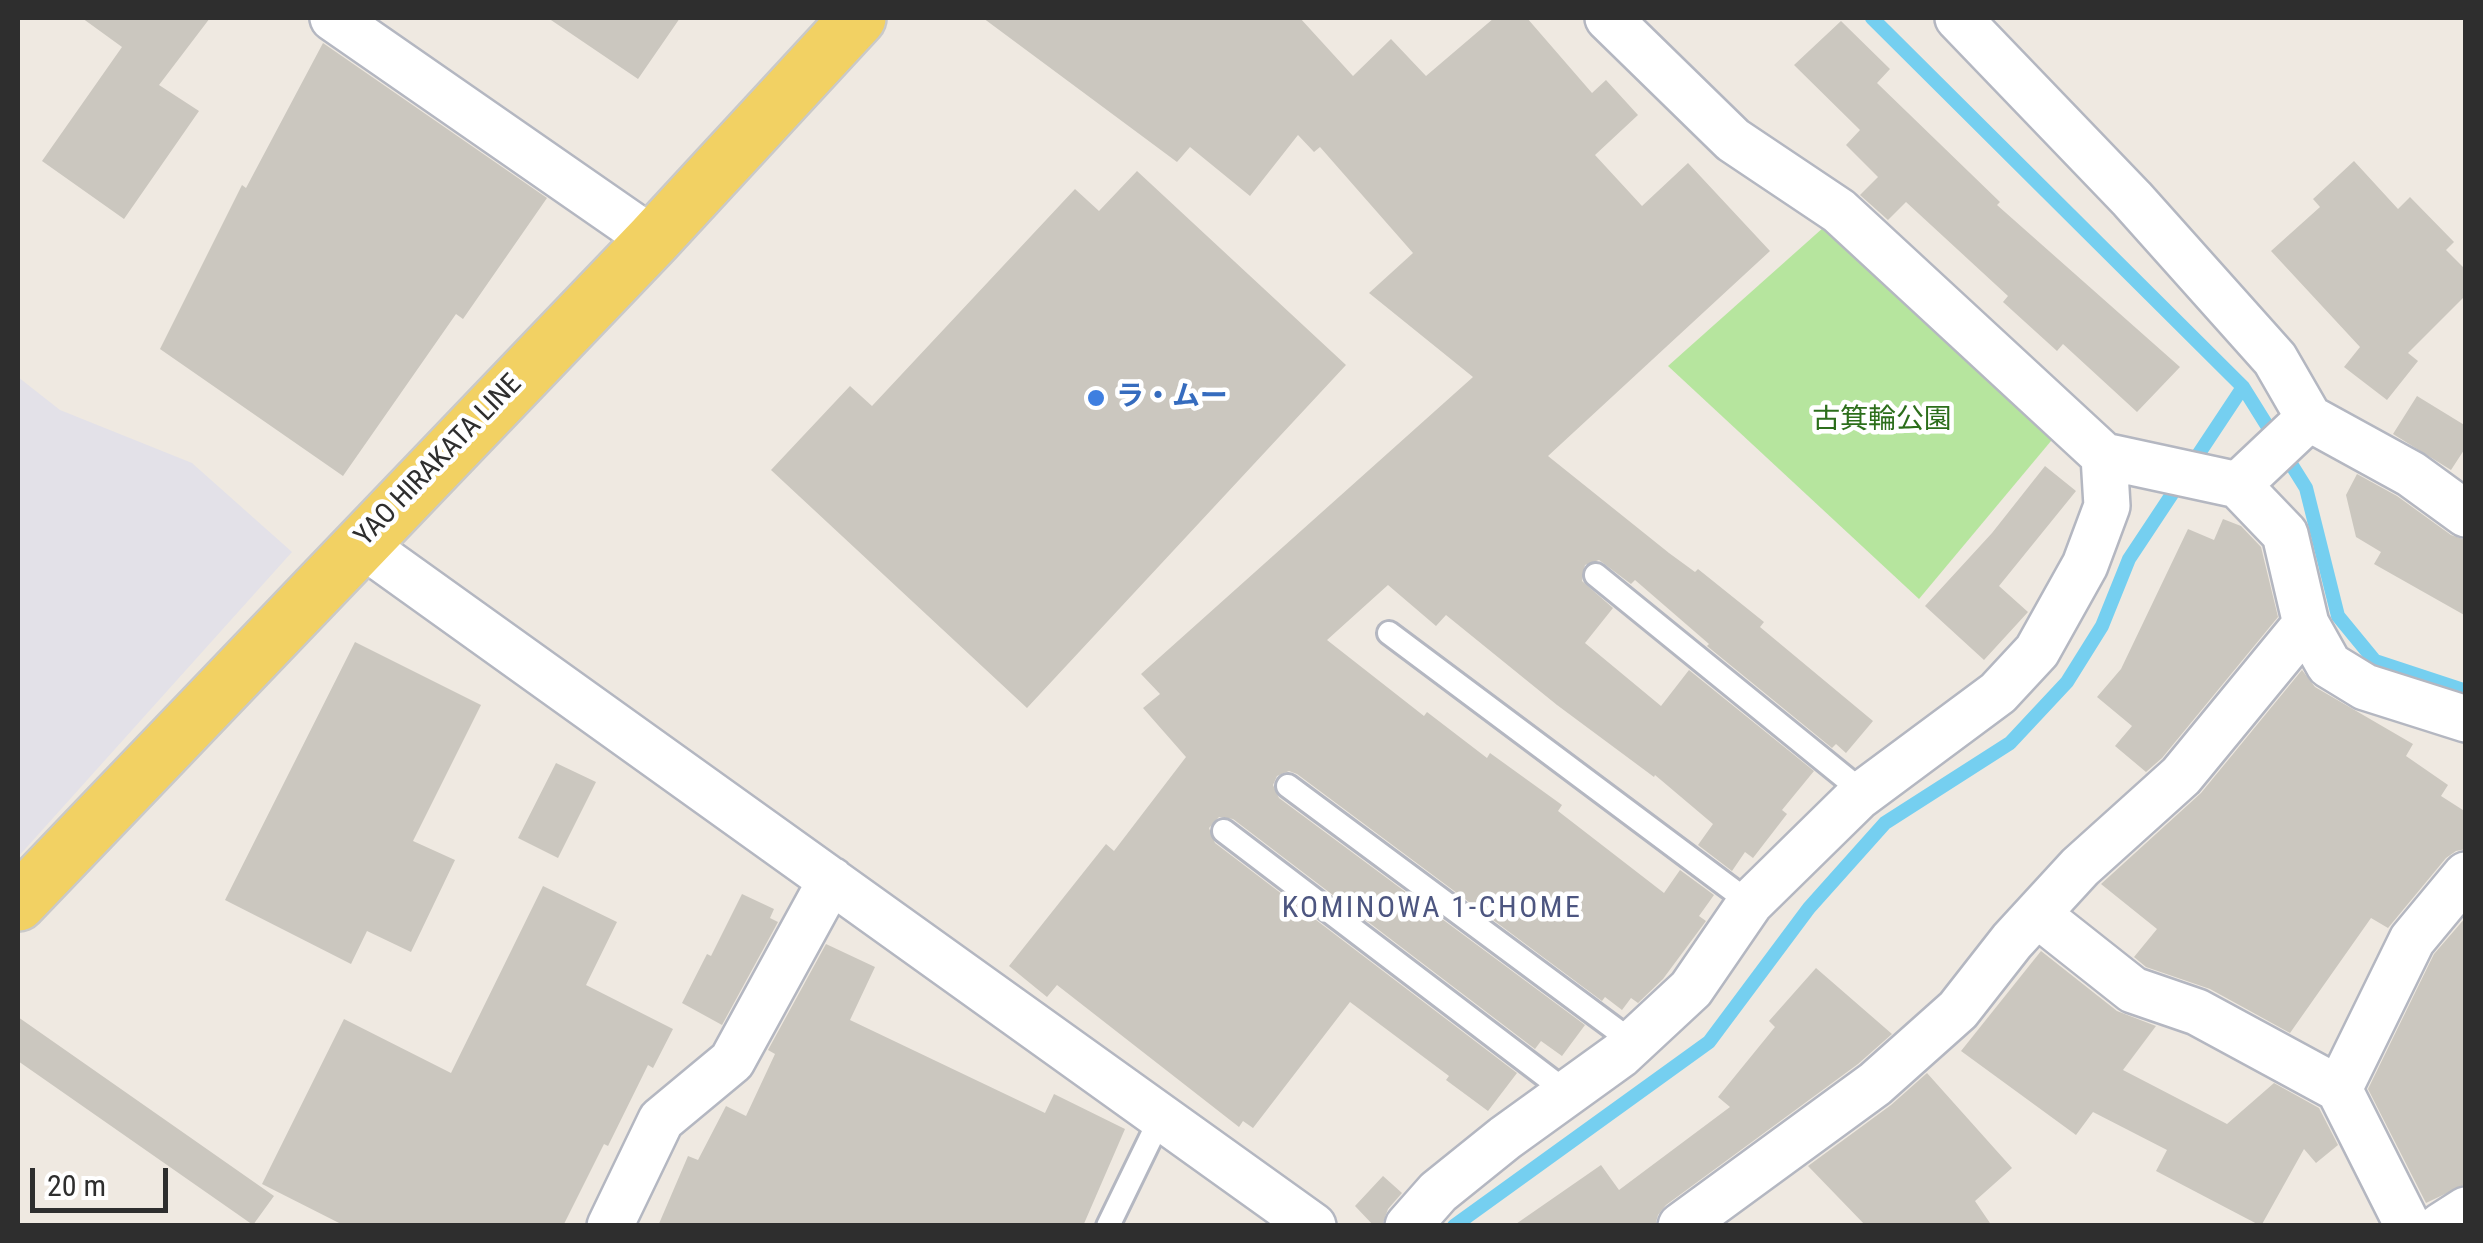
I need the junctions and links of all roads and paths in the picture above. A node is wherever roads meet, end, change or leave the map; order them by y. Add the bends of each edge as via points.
1 (333, 18) edge
2 (858, 18) edge
3 (1608, 18) edge
4 (1958, 18) edge
5 (653, 240) junction
6 (2309, 418) junction
7 (2104, 456) junction
8 (2238, 485) junction
9 (2466, 514) edge
10 (360, 543) junction
11 (1596, 575) dead end
12 (2306, 624) junction
13 (1389, 633) dead end
14 (2466, 719) edge
15 (1288, 786) dead end
16 (1864, 793) junction
17 (1224, 830) dead end
18 (2466, 876) edge
19 (830, 880) junction
20 (1750, 902) junction
21 (18, 903) edge
22 (2037, 914) junction
23 (1634, 1043) junction
24 (2339, 1089) junction
25 (1568, 1093) junction
26 (1162, 1117) junction
27 (2466, 1210) edge
28 (610, 1226) edge
29 (1108, 1226) edge
30 (1313, 1226) edge
31 (1408, 1226) edge
32 (1681, 1226) edge
33 (2408, 1226) edge
34 (2441, 1226) edge

1 - 5 street
2 - 5 main road, YAO HIRAKATA LINE
3 - 7 street via 1733,140 1839,211
4 - 6 street via 2275,358
5 - 10 main road, YAO HIRAKATA LINE
6 - 8 street
6 - 9 street via 2412,474
7 - 8 street
7 - 16 street via 2107,506 2085,565 2038,651 1998,692
8 - 12 street via 2285,534
10 - 19 street
10 - 21 main road, YAO HIRAKATA LINE
11 - 16 lane
12 - 14 street via 2330,664 2365,687
12 - 22 street via 2181,776
13 - 20 lane
15 - 23 lane
16 - 20 street
17 - 25 lane
18 - 24 street via 2412,940
19 - 26 street
19 - 28 street via 732,1061 661,1120
20 - 23 street via 1691,989
22 - 24 street via 2133,990 2197,1012
22 - 32 street via 1958,1010 1875,1084
23 - 25 street
24 - 33 street
25 - 31 street via 1438,1192
26 - 29 lane
26 - 30 street
27 - 34 street

